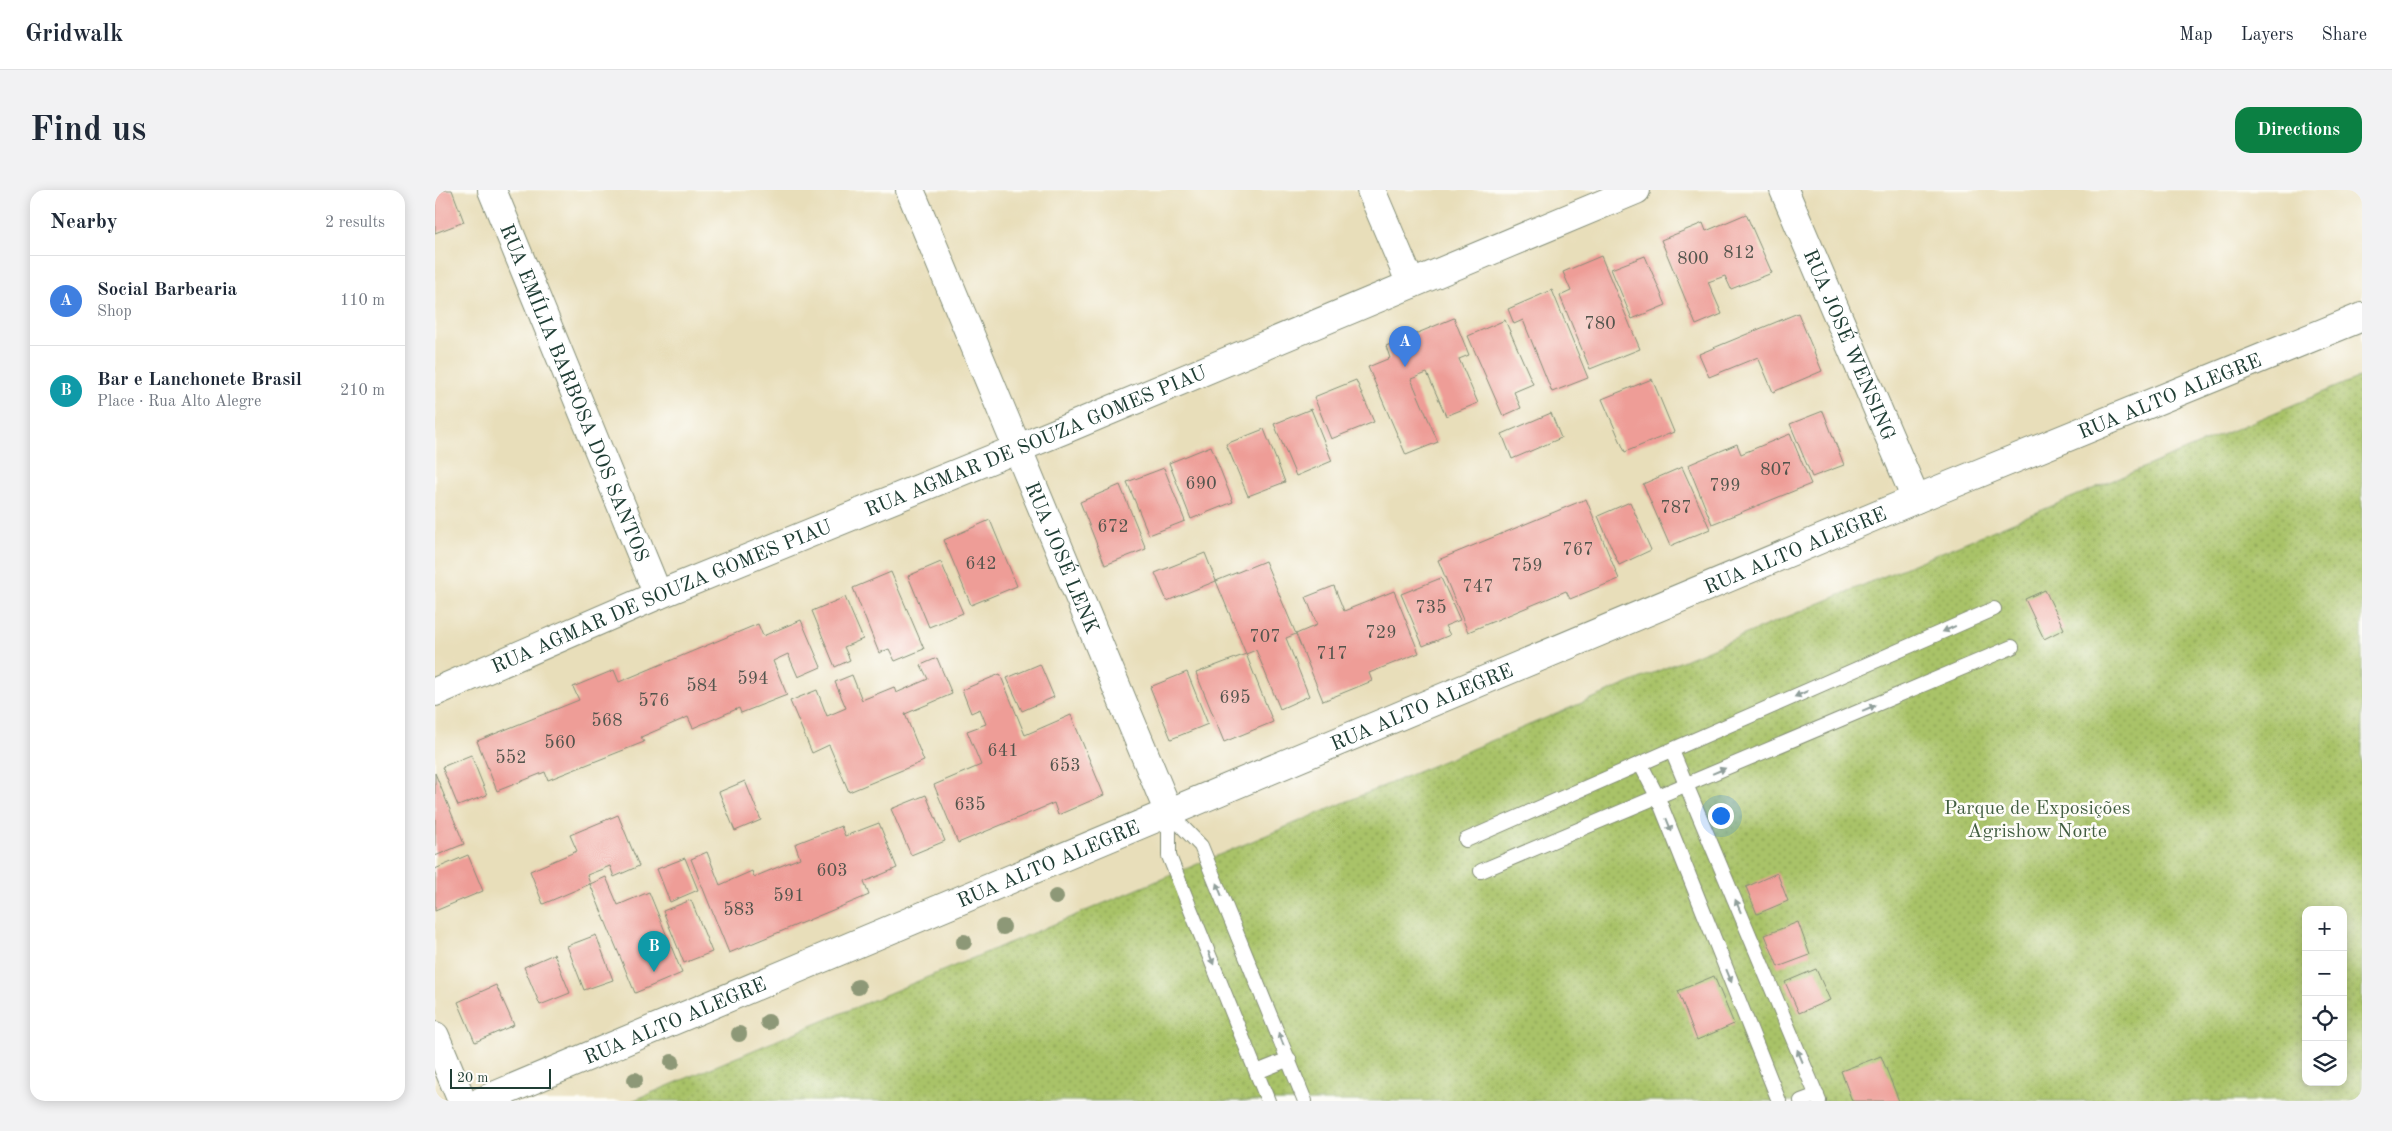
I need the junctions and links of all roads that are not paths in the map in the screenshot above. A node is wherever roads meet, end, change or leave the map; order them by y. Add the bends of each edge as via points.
1 (492, 190) edge
2 (910, 190) edge
3 (1371, 190) edge
4 (1635, 190) edge
5 (1784, 190) edge
6 (1411, 284) junction
7 (2362, 317) edge
8 (1017, 448) junction
9 (1916, 499) junction
10 (658, 595) junction
11 (1994, 609) dead end
12 (2012, 648) dead end
13 (435, 692) edge
14 (1672, 751) junction
15 (1641, 765) junction
16 (1687, 785) junction
17 (1658, 798) junction
18 (1169, 813) junction
19 (1466, 840) dead end
20 (1481, 871) dead end
21 (435, 1036) edge
22 (1289, 1059) junction
23 (1257, 1072) junction
24 (1818, 1098) edge
25 (462, 1101) edge
26 (482, 1101) edge
27 (1268, 1101) edge
28 (1305, 1101) edge
29 (1779, 1101) edge
30 (1801, 1101) edge

1 - 10 street, RUA EMÍLIA BARBOSA DOS SANTOS
2 - 8 street, RUA JOSÉ LENK
3 - 6 street
4 - 6 street, RUA AGMAR DE SOUZA GOMES PIAU
5 - 9 street, RUA JOSÉ WENSING
6 - 8 street, RUA AGMAR DE SOUZA GOMES PIAU
7 - 9 street, RUA ALTO ALEGRE
8 - 10 street, RUA AGMAR DE SOUZA GOMES PIAU
8 - 18 street, RUA JOSÉ LENK
9 - 18 street, RUA ALTO ALEGRE
10 - 13 street, RUA AGMAR DE SOUZA GOMES PIAU
11 -> 14 lane
16 -> 12 lane
14 - 15 lane
14 - 16 lane
15 - 17 lane
15 - 19 lane
16 - 17 lane
24 -> 16 lane
17 - 20 lane
17 -> 29 lane
22 -> 18 lane via 1201,846
18 -> 23 lane via 1169,856
18 - 26 street, RUA ALTO ALEGRE
21 - 25 street
22 - 23 lane
22 - 28 lane
23 - 27 lane
24 - 30 lane

